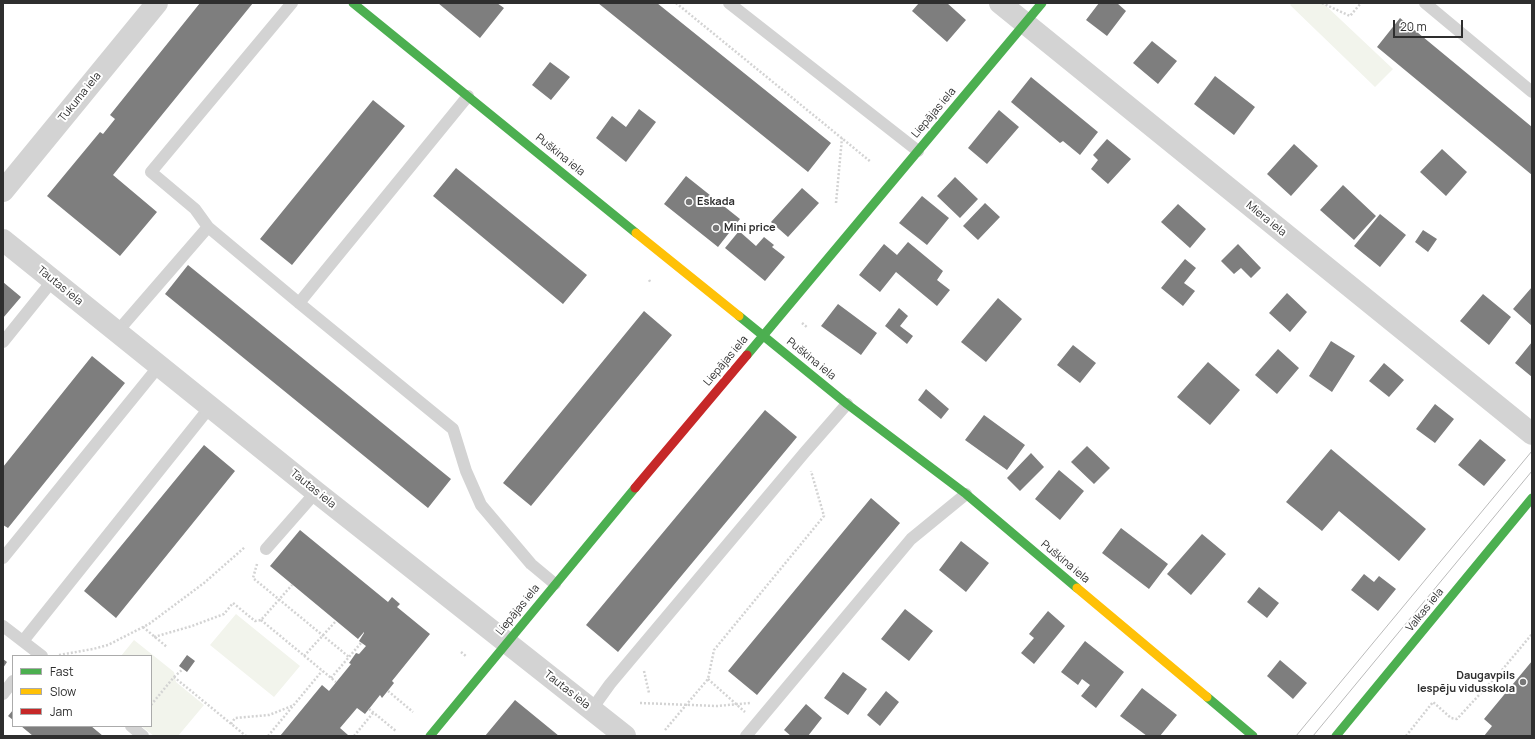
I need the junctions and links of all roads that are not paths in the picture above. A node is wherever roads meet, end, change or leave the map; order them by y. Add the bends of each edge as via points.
1 (156, 3) edge
2 (292, 3) edge
3 (353, 3) edge
4 (729, 3) edge
5 (1000, 3) edge
6 (1042, 3) edge
7 (1425, 3) edge
8 (1025, 24) junction
9 (1532, 92) edge
10 (468, 96) junction
11 (918, 151) junction
12 (3, 191) edge
13 (208, 227) junction
14 (3, 240) edge
15 (53, 280) junction
16 (299, 303) junction
17 (117, 332) junction
18 (763, 336) junction
19 (3, 342) edge
20 (159, 366) junction
21 (847, 404) junction
22 (210, 407) junction
23 (1532, 434) edge
24 (316, 492) junction
25 (966, 494) junction
26 (1532, 498) edge
27 (266, 549) dead end
28 (3, 558) edge
29 (554, 584) junction
30 (3, 626) edge
31 (23, 641) junction
32 (506, 643) junction
33 (37, 655) edge
34 (12, 682) edge
35 (3, 694) edge
36 (592, 709) junction
37 (132, 727) edge
38 (144, 736) edge
39 (430, 736) edge
40 (625, 736) edge
41 (746, 736) edge
42 (1254, 736) edge
43 (1336, 736) edge

1 - 12 street, Tukuma iela
2 - 13 lane via 151,172 195,209
3 - 10 street, Puškina iela
4 - 11 lane
5 - 8 street, Miera iela
6 - 8 street, Liepājas iela
7 - 9 lane
8 - 11 street, Liepājas iela
8 - 23 street, Miera iela
10 - 16 lane
10 - 18 street, Puškina iela
11 - 18 street, Liepājas iela
13 - 16 lane
13 - 17 lane
14 - 15 street, Tautas iela
15 - 17 street, Tautas iela
15 - 19 lane
16 - 29 lane via 453,429 466,471 482,505 531,564
17 - 20 street, Tautas iela
18 - 21 street, Puškina iela
18 - 29 street, Liepājas iela
20 - 22 street, Tautas iela
20 - 28 lane
21 - 25 street, Puškina iela
21 - 36 lane via 610,684
22 - 24 street, Tautas iela
22 - 31 lane
24 - 27 lane
24 - 32 street, Tautas iela
25 - 41 lane via 911,539
25 - 42 street, Puškina iela
26 - 43 street, Valkas iela
29 - 32 street, Liepājas iela
30 - 31 lane
31 - 33 lane
32 - 36 street, Tautas iela
32 - 39 street, Liepājas iela
34 - 35 lane
36 - 40 street, Tautas iela
37 - 38 lane

